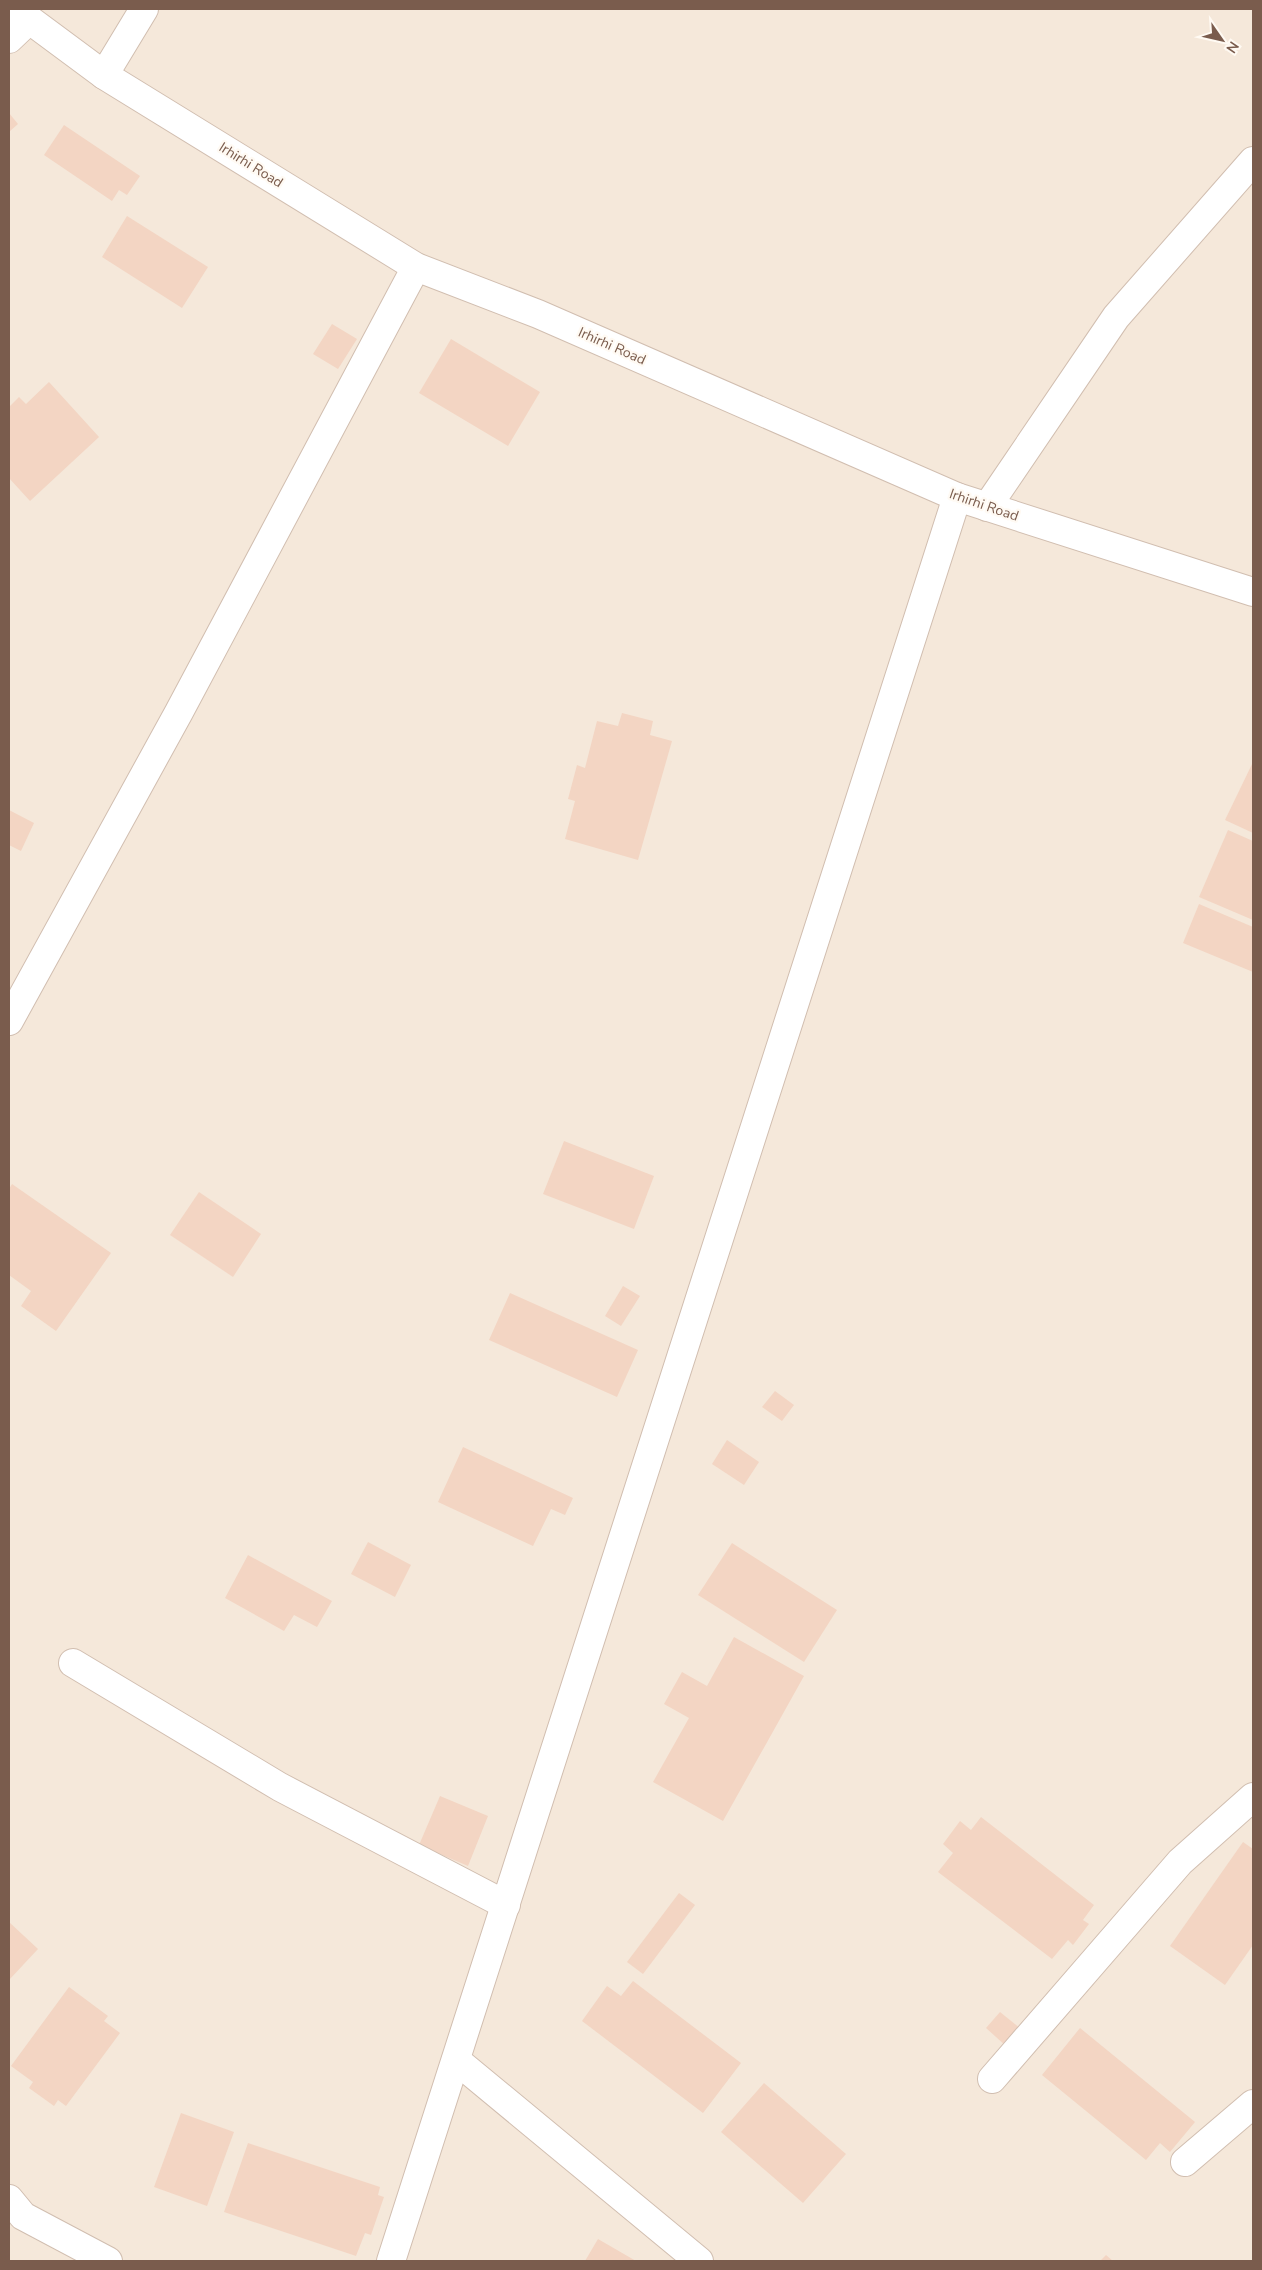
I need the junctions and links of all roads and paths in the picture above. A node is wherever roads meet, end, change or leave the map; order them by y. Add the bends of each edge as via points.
1 (144, 9) edge
2 (22, 14) edge
3 (9, 39) edge
4 (104, 75) junction
5 (1253, 161) edge
6 (416, 267) junction
7 (957, 497) junction
8 (987, 507) junction
9 (1253, 592) edge
10 (9, 1021) edge
11 (73, 1663) dead end
12 (1253, 1797) edge
13 (506, 1905) junction
14 (456, 2060) junction
15 (992, 2079) dead end
16 (1253, 2104) edge
17 (1185, 2162) dead end
18 (13, 2215) edge
19 (108, 2261) edge
20 (391, 2261) edge
21 (699, 2261) edge

1 - 4 street
2 - 3 street
2 - 4 street, Irhirhi Road
4 - 6 street, Irhirhi Road
5 - 8 street via 1116,317
6 - 7 street, Irhirhi Road via 547,318
6 - 10 street via 179,712
7 - 8 street, Irhirhi Road
7 - 13 street
8 - 9 street, Irhirhi Road
11 - 13 street via 280,1787
12 - 15 street via 1180,1862
13 - 14 street
14 - 20 street
14 - 21 street
16 - 17 street
18 - 19 street

